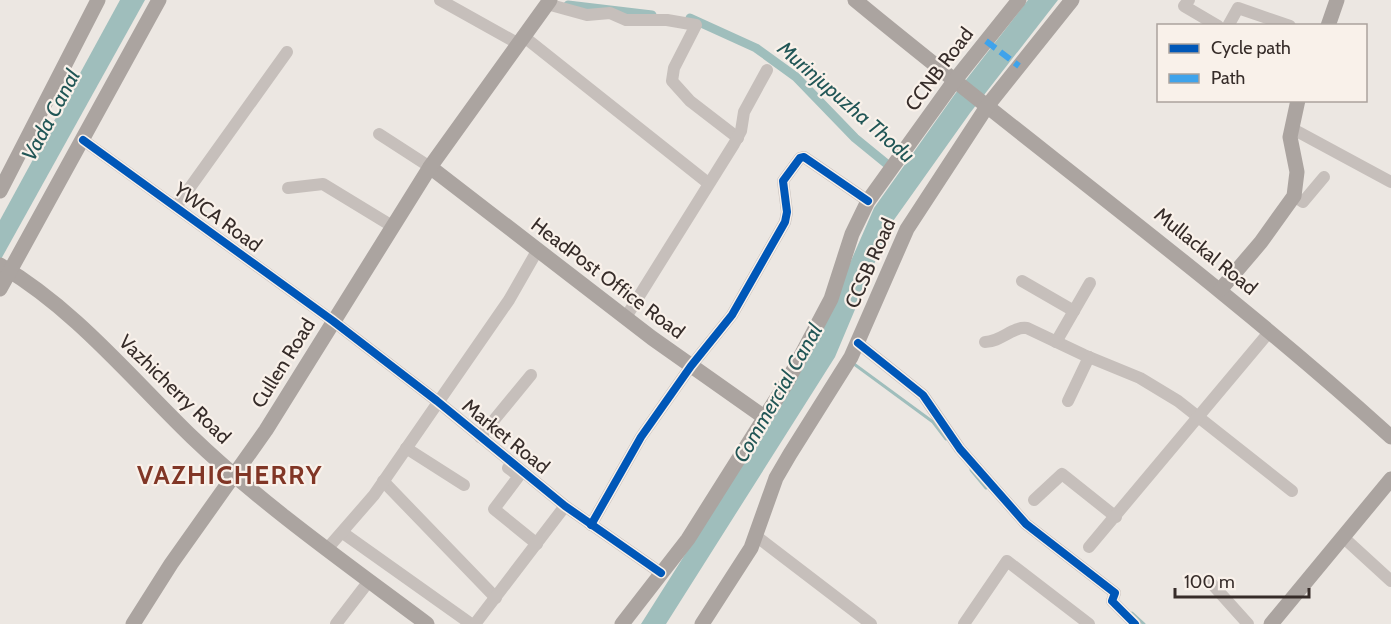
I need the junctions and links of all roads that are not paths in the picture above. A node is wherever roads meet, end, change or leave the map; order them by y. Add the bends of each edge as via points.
1 (440, 0) edge
2 (855, 0) edge
3 (1019, 0) edge
4 (1072, 0) edge
5 (1189, 0) edge
6 (1337, 0) edge
7 (93, 2) edge
8 (548, 2) edge
9 (156, 5) edge
10 (1215, 24) edge
11 (1229, 24) edge
12 (1284, 24) edge
13 (1329, 24) edge
14 (520, 39) junction
15 (287, 52) dead end
16 (767, 70) dead end
17 (956, 81) junction
18 (1298, 102) edge
19 (986, 104) junction
20 (1291, 128) junction
21 (380, 134) dead end
22 (738, 138) junction
23 (83, 140) junction
24 (430, 167) junction
25 (1324, 177) dead end
26 (1391, 182) edge
27 (708, 183) junction
28 (288, 188) dead end
29 (0, 191) edge
30 (1294, 196) junction
31 (868, 201) junction
32 (176, 207) junction
33 (393, 226) junction
34 (537, 251) junction
35 (3, 267) edge
36 (1022, 281) dead end
37 (1090, 283) dead end
38 (0, 289) edge
39 (1221, 289) junction
40 (1074, 311) junction
41 (626, 317) junction
42 (333, 321) junction
43 (1270, 331) junction
44 (985, 342) dead end
45 (1056, 342) junction
46 (858, 343) junction
47 (1089, 357) junction
48 (691, 366) junction
49 (531, 375) dead end
50 (437, 401) junction
51 (1068, 401) dead end
52 (1198, 416) junction
53 (764, 417) junction
54 (480, 437) junction
55 (1391, 437) edge
56 (406, 448) junction
57 (503, 465) dead end
58 (235, 474) junction
59 (1391, 479) edge
60 (383, 481) junction
61 (464, 485) dead end
62 (1292, 491) dead end
63 (1034, 500) dead end
64 (565, 506) junction
65 (1116, 517) junction
66 (591, 525) junction
67 (342, 533) junction
68 (756, 536) junction
69 (1344, 538) junction
70 (537, 544) junction
71 (1089, 547) dead end
72 (327, 549) junction
73 (661, 573) junction
74 (1391, 581) edge
75 (369, 582) junction
76 (1212, 584) dead end
77 (496, 598) junction
78 (133, 624) edge
79 (336, 624) edge
80 (425, 624) edge
81 (473, 624) edge
82 (622, 624) edge
83 (702, 624) edge
84 (871, 624) edge
85 (964, 624) edge
86 (1089, 624) edge
87 (1135, 624) edge
88 (1248, 624) edge
89 (1271, 624) edge

1 - 14 street
2 - 17 main road
3 - 17 main road, CCNB Road
4 - 19 main road, CCSB Road
5 - 10 street via 1184,6
6 - 13 main road
7 - 29 main road
8 - 14 main road, Cullen Road
8 - 22 street via 586,15 610,13 626,20 696,25 674,68 672,81 679,92
9 - 23 main road
11 - 12 street via 1238,8
14 - 24 main road, Cullen Road
14 - 27 street
15 - 32 street
16 - 22 street via 744,112
17 - 19 main road, Mullackal Road
17 - 31 main road, CCNB Road
18 - 20 main road
19 - 39 main road, Mullackal Road
19 - 46 main road, CCSB Road via 907,229
20 - 26 street
20 - 30 main road via 1290,144 1297,172
21 - 24 street
22 - 27 street
23 - 32 street, YWCA Road
23 - 35 main road
24 - 33 main road, Cullen Road
24 - 34 main road, HeadPost Office Road
25 - 30 street via 1303,202
27 - 41 street
28 - 33 street via 323,184
30 - 39 main road via 1261,243
31 - 48 street via 800,158 783,181 785,222 732,315
31 - 53 main road, CCNB Road via 852,234 831,299
32 - 42 street, YWCA Road
33 - 42 main road, Cullen Road
34 - 41 main road, HeadPost Office Road
34 - 50 street via 508,300
35 - 38 main road
35 - 58 main road, Vazhicherry Road via 71,314
36 - 40 street
37 - 40 street
39 - 43 main road, Mullackal Road
40 - 45 street
41 - 48 main road, HeadPost Office Road
42 - 50 street, Market Road
42 - 58 main road, Cullen Road
43 - 52 street
43 - 55 main road, Mullackal Road
44 - 45 street via 995,342 1023,327
45 - 47 street
46 - 68 main road, CCSB Road via 776,478
46 - 87 street via 923,395 960,449 1026,524 1114,597
47 - 51 street
47 - 52 street via 1140,378
48 - 53 main road, HeadPost Office Road
48 - 66 street via 641,437
49 - 54 street
50 - 54 street, Market Road
50 - 56 street
52 - 62 street
52 - 65 street
53 - 73 main road, CCNB Road via 688,538
54 - 64 street, Market Road
56 - 60 street
56 - 61 street
57 - 70 street via 519,476 494,509
58 - 72 main road, Vazhicherry Road
58 - 78 main road, Cullen Road
59 - 69 main road
60 - 67 street
60 - 77 street
63 - 65 street via 1062,474
64 - 66 street, Market Road
64 - 70 street
65 - 71 street
66 - 73 street, Market Road
67 - 72 street
67 - 81 street
68 - 83 main road, CCSB Road
68 - 84 street
69 - 74 street
69 - 89 main road
70 - 77 street
72 - 75 main road, Vazhicherry Road
73 - 82 main road, CCNB Road
75 - 79 street
75 - 80 main road, Vazhicherry Road
76 - 88 street
77 - 81 street
85 - 86 street via 1007,561

